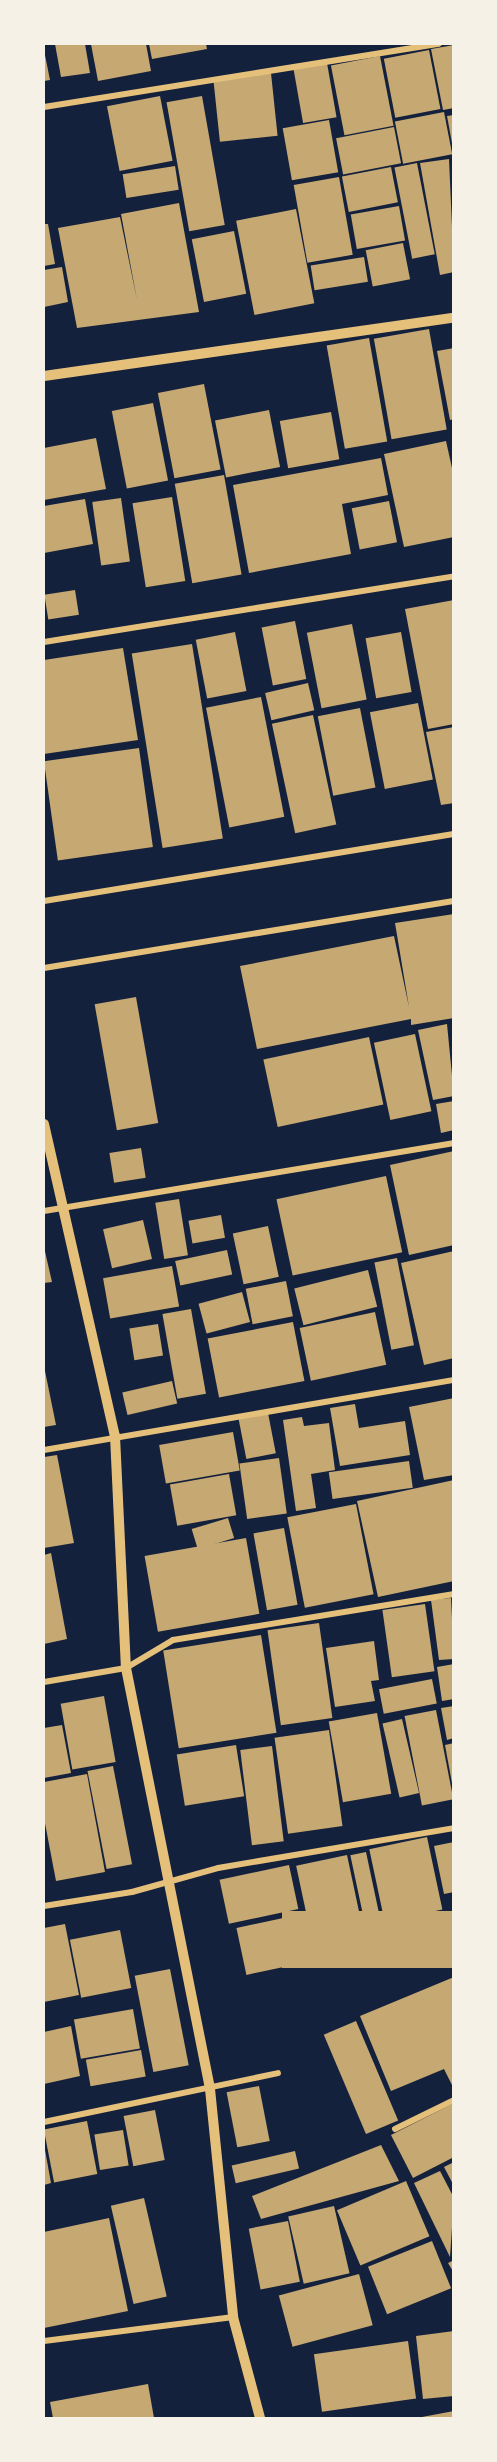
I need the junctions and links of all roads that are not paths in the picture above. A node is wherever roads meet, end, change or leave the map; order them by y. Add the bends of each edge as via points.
1 (439, 44) edge
2 (44, 107) edge
3 (453, 318) edge
4 (44, 376) edge
5 (453, 576) edge
6 (44, 642) edge
7 (453, 834) edge
8 (44, 901) edge
9 (453, 901) edge
10 (44, 968) edge
11 (44, 1124) edge
12 (453, 1143) edge
13 (64, 1206) junction
14 (44, 1211) edge
15 (453, 1380) edge
16 (115, 1436) junction
17 (44, 1450) edge
18 (453, 1594) edge
19 (126, 1668) junction
20 (44, 1682) edge
21 (453, 1827) edge
22 (169, 1881) junction
23 (44, 1906) edge
24 (278, 2073) dead end
25 (210, 2089) junction
26 (453, 2100) edge
27 (44, 2122) edge
28 (395, 2129) dead end
29 (233, 2317) junction
30 (44, 2341) edge
31 (260, 2418) edge

1 - 2 street
3 - 4 street
5 - 6 street
7 - 8 street
9 - 10 street
11 - 13 street
12 - 13 street
13 - 14 street
13 - 16 street
15 - 16 street
16 - 17 street
16 - 19 street
18 - 19 street via 173,1641
19 - 20 street
19 - 22 street
21 - 22 street
22 - 23 street
22 - 25 street
24 - 25 street
25 - 27 street
25 - 29 street
26 - 28 street
29 - 30 street
29 - 31 street

